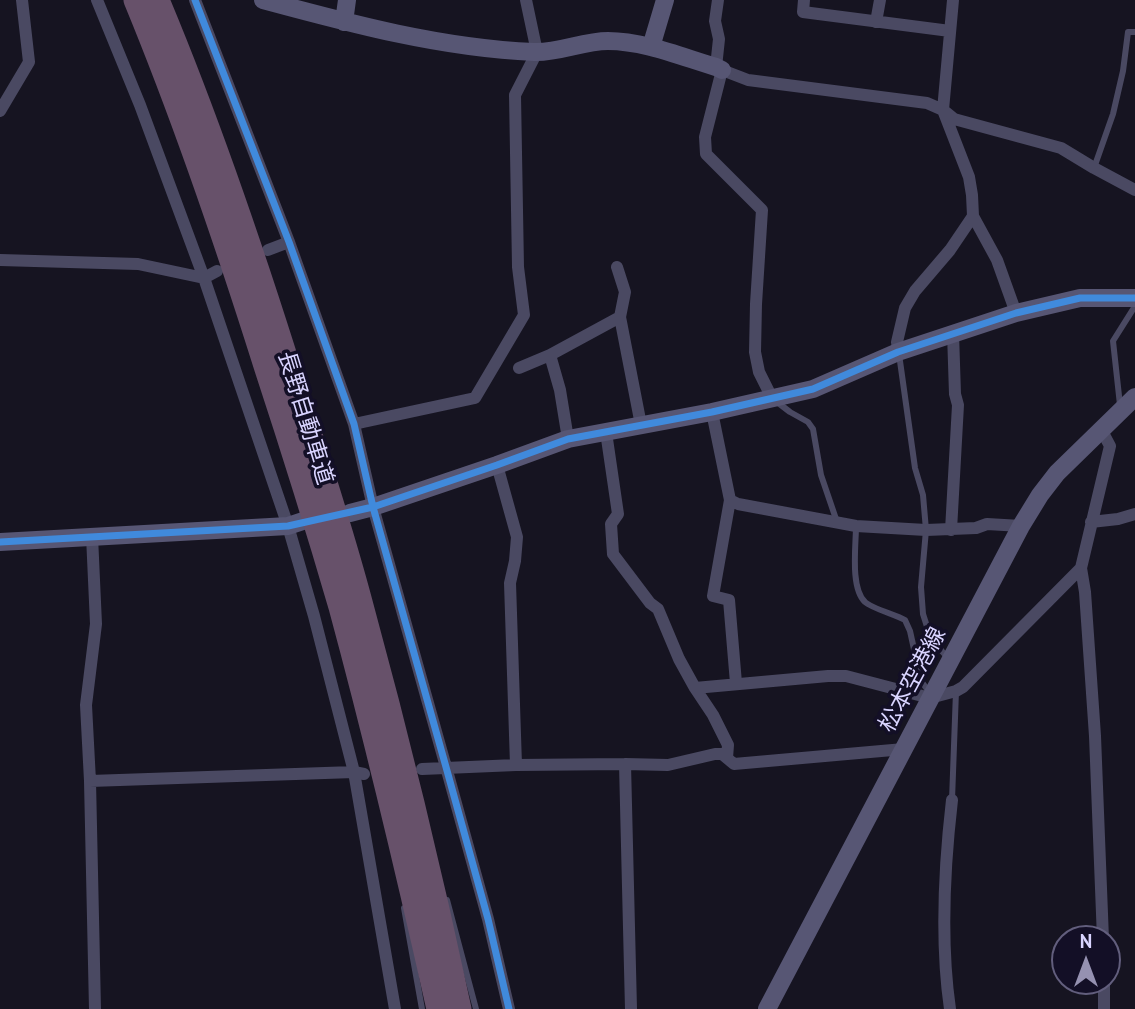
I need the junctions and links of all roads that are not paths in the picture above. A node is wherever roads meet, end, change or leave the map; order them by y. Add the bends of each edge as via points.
1 (22, 0) edge
2 (97, 0) edge
3 (135, 0) edge
4 (158, 0) edge
5 (195, 0) edge
6 (263, 0) edge
7 (347, 0) edge
8 (526, 0) edge
9 (666, 0) edge
10 (718, 0) edge
11 (804, 0) edge
12 (880, 0) edge
13 (953, 0) edge
14 (344, 22) junction
15 (876, 22) junction
16 (950, 31) junction
17 (1135, 33) edge
18 (651, 47) junction
19 (537, 52) junction
20 (719, 69) junction
21 (943, 110) junction
22 (0, 111) edge
23 (1094, 168) junction
24 (1135, 190) edge
25 (973, 216) junction
26 (289, 242) junction
27 (268, 250) dead end
28 (0, 260) edge
29 (617, 267) dead end
30 (217, 271) dead end
31 (204, 278) junction
32 (1135, 298) edge
33 (1135, 306) edge
34 (1016, 313) junction
35 (620, 317) junction
36 (953, 333) junction
37 (898, 352) junction
38 (550, 355) junction
39 (519, 368) dead end
40 (1135, 397) edge
41 (772, 398) junction
42 (1121, 410) junction
43 (712, 412) junction
44 (354, 424) junction
45 (641, 425) junction
46 (1101, 429) junction
47 (606, 432) junction
48 (568, 439) junction
49 (498, 465) junction
50 (730, 499) junction
51 (373, 507) junction
52 (350, 513) dead end
53 (1135, 514) edge
54 (836, 522) junction
55 (1091, 522) junction
56 (295, 523) junction
57 (856, 526) junction
58 (1021, 526) junction
59 (926, 530) junction
60 (951, 530) junction
61 (92, 536) junction
62 (0, 542) edge
63 (1081, 568) junction
64 (950, 661) junction
65 (736, 683) junction
66 (695, 688) junction
67 (956, 691) junction
68 (931, 696) junction
69 (368, 713) junction
70 (397, 737) junction
71 (904, 749) junction
72 (727, 758) junction
73 (625, 764) junction
74 (516, 765) junction
75 (446, 767) junction
76 (422, 769) dead end
77 (359, 773) junction
78 (90, 781) junction
79 (952, 800) joint
80 (421, 803) dead end
81 (388, 827) dead end
82 (445, 892) dead end
83 (403, 903) dead end
84 (1103, 925) edge
85 (95, 1009) edge
86 (394, 1009) edge
87 (422, 1009) edge
88 (438, 1009) edge
89 (460, 1009) edge
90 (476, 1009) edge
91 (509, 1009) edge
92 (631, 1009) edge
93 (767, 1009) edge
94 (950, 1009) edge

1 - 22 street via 29,62
2 - 31 street
3 - 69 highway, 長野自動車道 via 246,305
4 - 70 highway, 長野自動車道 via 267,298 360,599
5 - 26 street
6 - 14 street
7 - 14 street
8 - 19 street
9 - 18 street
10 - 20 street
11 - 15 street via 803,12
12 - 15 street
13 - 16 street
14 - 19 street via 458,45
15 - 16 street
16 - 21 street
17 - 23 lane via 1128,32 1113,114
18 - 19 street via 607,41
18 - 20 street
19 - 44 street via 515,94 518,267 524,315 475,398
20 - 21 street via 748,80 927,103
20 - 41 street via 705,137 706,154 762,210 755,352
21 - 23 street via 954,119 1061,148
21 - 25 street via 969,177
23 - 24 street
25 - 34 street via 997,260
25 - 37 street via 905,308
26 - 27 street
26 - 44 street
28 - 31 street via 138,264
29 - 35 street via 625,292
30 - 31 street
31 - 56 street
32 - 34 street via 1080,298
33 - 42 lane via 1113,341
34 - 36 street
35 - 38 street
35 - 45 street
36 - 37 street
36 - 60 street via 958,405
37 - 41 street via 813,389
37 - 59 lane
38 - 39 street
38 - 48 street
40 - 42 street, 松本空港線
41 - 43 street
41 - 54 lane via 813,429
42 - 46 street, 松本空港線
43 - 45 street
43 - 50 street
44 - 51 street
45 - 47 street
46 - 55 street via 1110,446
46 - 58 street, 松本空港線 via 1057,473
47 - 48 street
47 - 66 street via 618,514 611,524 613,554 658,609
48 - 49 street
49 - 51 street
49 - 74 street via 517,537 510,583
50 - 54 street
50 - 65 street via 713,596 729,600
51 - 52 street
51 - 75 street
53 - 55 street
54 - 57 street
55 - 63 street
56 - 61 street
56 - 77 street via 314,616
57 - 59 street
57 - 68 lane via 858,592 865,603 905,620 921,681
58 - 60 street via 986,524
58 - 64 street, 松本空港線
59 - 60 street
59 - 64 lane via 923,614 930,639
61 - 62 street
61 - 78 street via 96,624 86,705
63 - 67 street
63 - 84 street via 1095,736
64 - 68 street, 松本空港線
65 - 66 street
65 - 68 street via 846,676
66 - 72 street via 728,745
67 - 68 street
67 - 79 lane
68 - 71 street, 松本空港線
69 - 81 lane
69 - 88 highway, 長野自動車道
70 - 80 lane
70 - 89 highway, 長野自動車道
71 - 72 street via 734,764
71 - 93 street, 松本空港線
72 - 73 street via 715,754 668,765
73 - 74 street
73 - 92 street
74 - 75 street
75 - 76 street
75 - 91 street
77 - 78 street
77 - 86 street
78 - 85 street
79 - 94 street via 945,857 944,954
82 - 90 lane
83 - 87 lane

